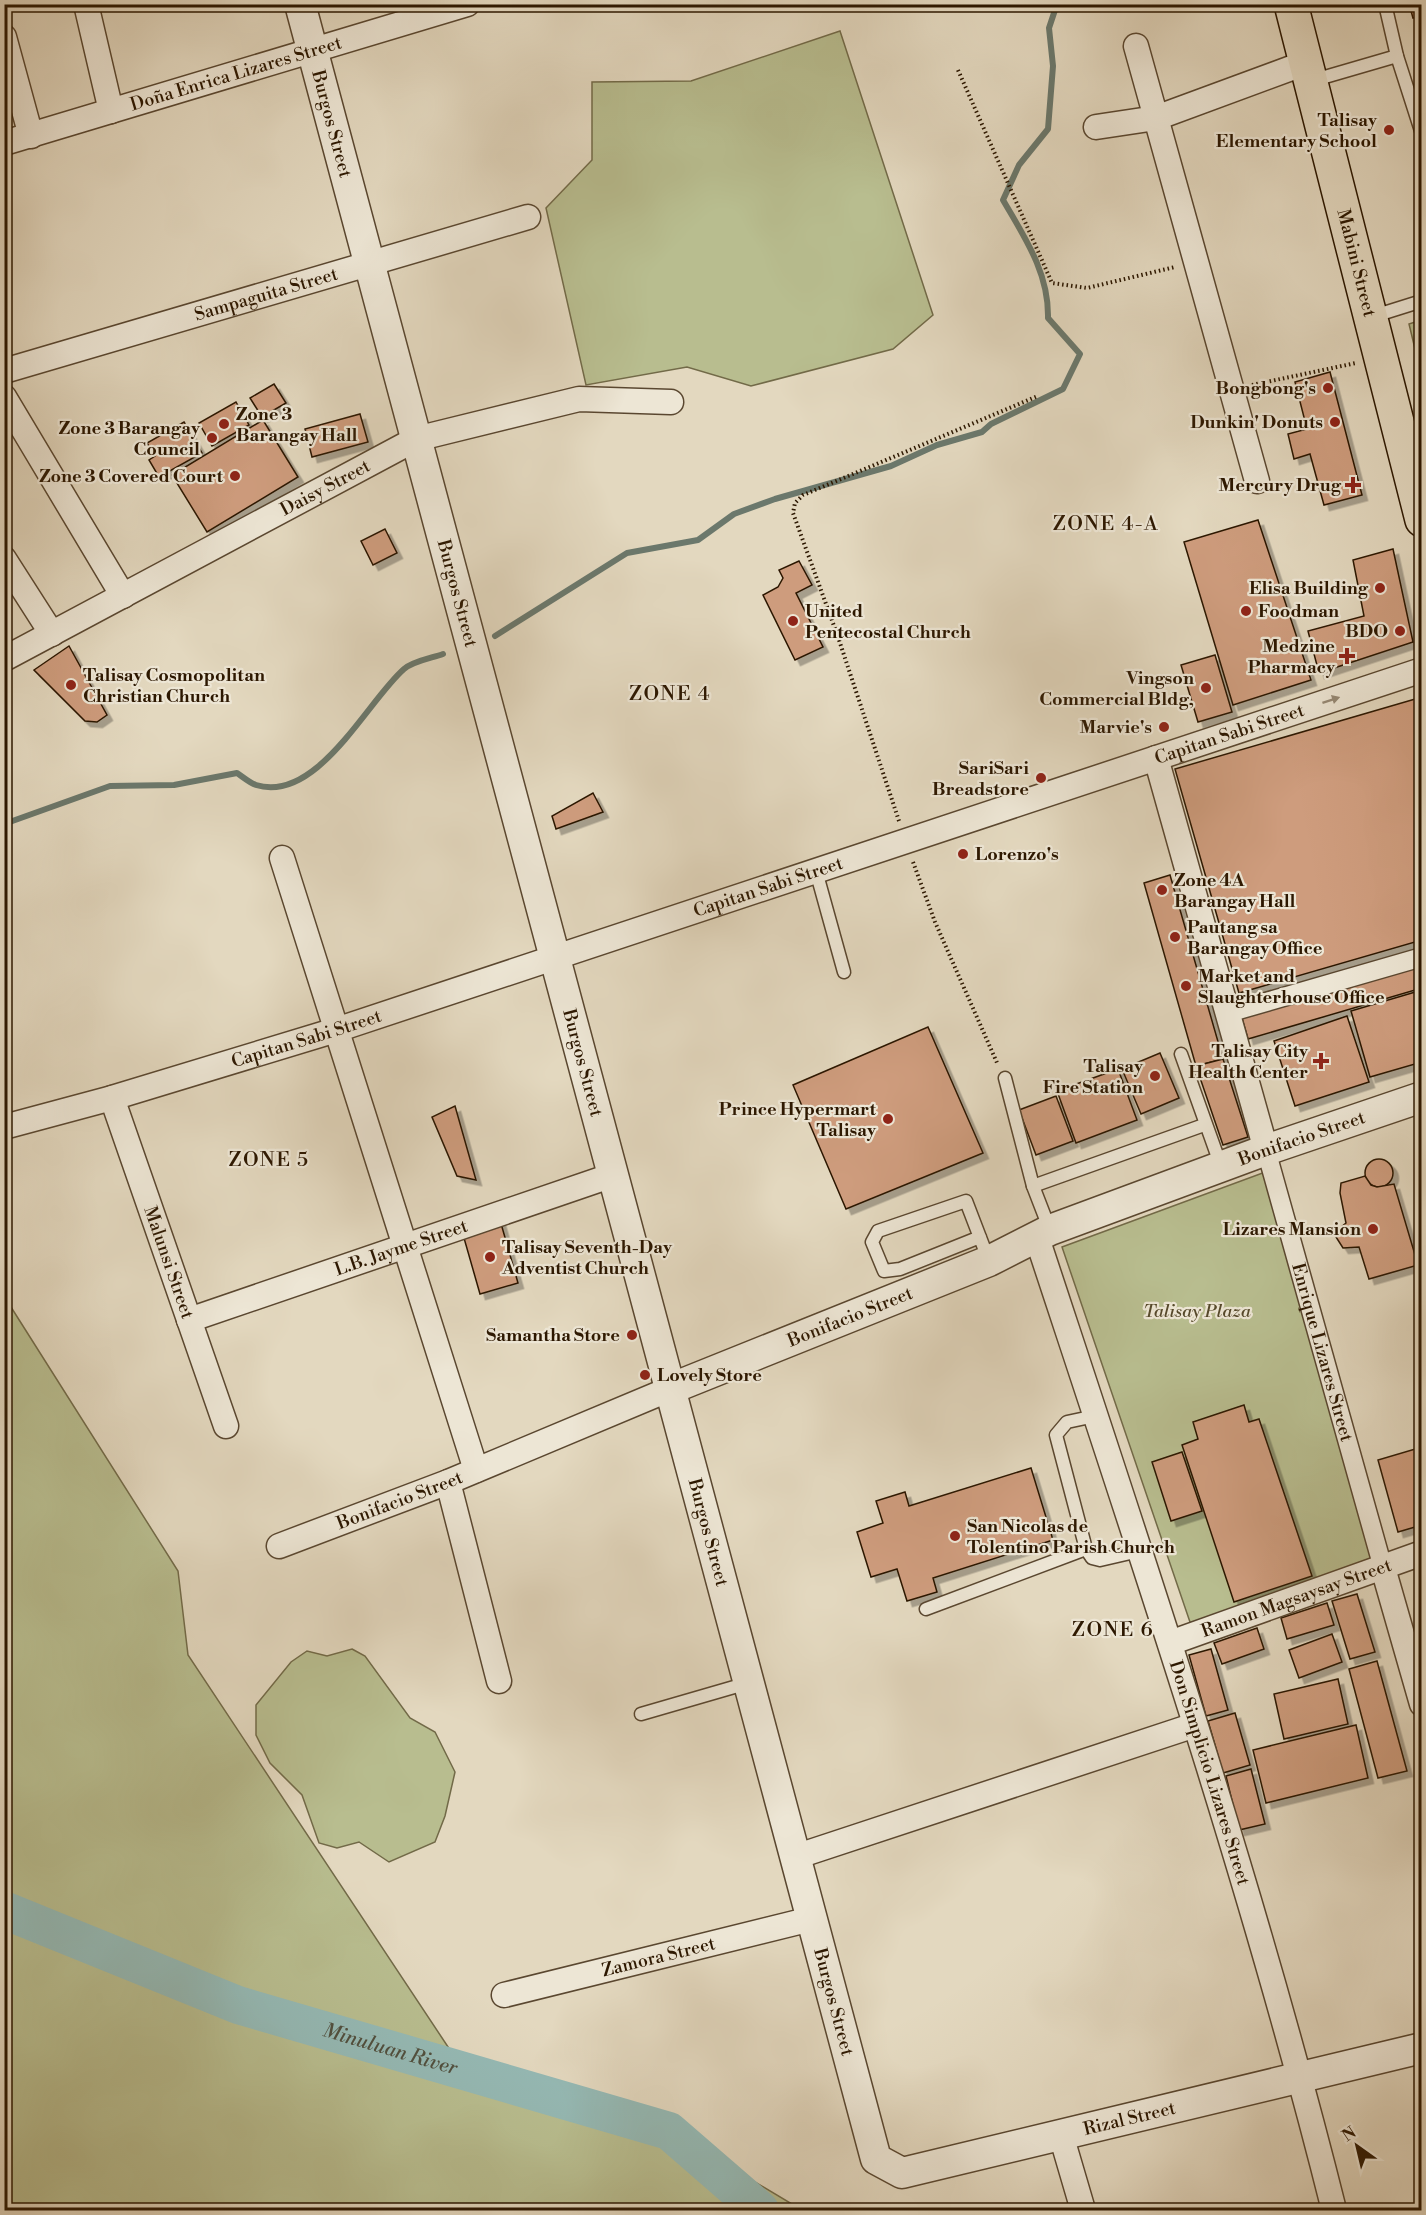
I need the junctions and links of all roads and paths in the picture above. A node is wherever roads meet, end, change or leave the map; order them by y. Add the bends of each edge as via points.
1 (86, 4) edge
2 (300, 4) edge
3 (467, 4) edge
4 (1291, 4) edge
5 (1385, 4) edge
6 (4, 37) edge
7 (1136, 45) dead end
8 (312, 50) junction
9 (1396, 56) junction
10 (958, 70) dead end
11 (1308, 72) junction
12 (111, 111) junction
13 (1155, 118) junction
14 (1095, 128) dead end
15 (1422, 134) edge
16 (31, 136) junction
17 (4, 144) edge
18 (528, 217) dead end
19 (1196, 261) junction
20 (369, 262) junction
21 (1422, 301) edge
22 (1370, 317) junction
23 (1380, 357) junction
24 (4, 370) edge
25 (1231, 390) junction
26 (1038, 396) dead end
27 (4, 397) edge
28 (671, 402) dead end
29 (416, 439) junction
30 (1257, 481) dead end
31 (1422, 520) edge
32 (4, 559) edge
33 (123, 596) junction
34 (52, 634) junction
35 (4, 659) edge
36 (1422, 670) edge
37 (1156, 758) junction
38 (906, 841) junction
39 (282, 858) dead end
40 (816, 871) junction
41 (1422, 957) edge
42 (555, 958) junction
43 (844, 972) dead end
44 (1228, 1013) junction
45 (336, 1030) junction
46 (1181, 1054) dead end
47 (1005, 1078) joint
48 (1422, 1097) edge
49 (112, 1098) junction
50 (1204, 1125) junction
51 (4, 1127) edge
52 (1266, 1150) junction
53 (1221, 1167) junction
54 (613, 1175) junction
55 (1033, 1186) junction
56 (1043, 1234) junction
57 (405, 1246) junction
58 (985, 1249) junction
59 (189, 1320) junction
60 (670, 1389) junction
61 (1095, 1416) junction
62 (226, 1426) dead end
63 (476, 1470) junction
64 (448, 1482) junction
65 (279, 1546) dead end
66 (1086, 1549) junction
67 (1139, 1551) junction
68 (1422, 1553) edge
69 (1383, 1568) junction
70 (926, 1609) dead end
71 (1170, 1643) junction
72 (500, 1681) dead end
73 (748, 1683) junction
74 (1422, 1704) edge
75 (641, 1714) dead end
76 (1195, 1725) junction
77 (795, 1857) junction
78 (811, 1918) junction
79 (504, 1995) dead end
80 (1422, 2048) edge
81 (1301, 2077) junction
82 (866, 2123) joint
83 (1062, 2135) junction
84 (1083, 2211) edge
85 (1334, 2211) edge

1 - 12 street
2 - 8 street, Burgos Street
3 - 8 street, Doña Enrica Lizares Street
4 - 11 main road, Mabini Street
5 - 9 lane
6 - 16 street
7 - 13 street
8 - 12 street, Doña Enrica Lizares Street
8 - 20 street, Burgos Street
9 - 11 lane
9 - 15 lane
10 - 19 path via 1052,283 1087,288
11 - 13 street
11 - 22 main road, Mabini Street
12 - 16 street, Doña Enrica Lizares Street
13 - 14 street
13 - 19 street
16 - 17 street, Doña Enrica Lizares Street
18 - 20 street, Sampaguita Street
19 - 25 street
20 - 24 street, Sampaguita Street
20 - 29 street, Burgos Street
21 - 22 lane
22 - 23 main road, Mabini Street
23 - 25 path
23 - 31 main road, Mabini Street
25 - 30 street
26 - 38 path via 811,491 795,502 793,513
27 - 33 street
28 - 29 street, Daisy Street via 579,399
29 - 33 street, Daisy Street
29 - 42 street, Burgos Street
32 - 34 street
33 - 34 street, Daisy Street
34 - 35 street, Daisy Street
37 -> 36 street, Capitan Sabi Street
37 - 38 street, Capitan Sabi Street
37 - 44 street, Enrique Lizares Street
38 - 40 street, Capitan Sabi Street
38 - 47 path via 935,922
39 - 45 street
40 - 42 street, Capitan Sabi Street
40 - 43 lane
41 - 44 street
42 - 45 street, Capitan Sabi Street
42 - 54 street, Burgos Street
44 - 52 street, Enrique Lizares Street
45 - 49 street, Capitan Sabi Street
45 - 57 street
46 - 50 lane
47 - 55 lane
48 - 52 street, Bonifacio Street
49 - 51 street, Capitan Sabi Street
49 - 59 street, Malunsi Street
50 - 53 lane
50 - 55 lane
52 - 53 street, Bonifacio Street
52 - 69 street, Enrique Lizares Street
53 - 56 street, Bonifacio Street
54 - 57 street, L.B. Jayme Street
54 - 60 street, Burgos Street
55 - 56 lane
56 - 58 street, Bonifacio Street
56 - 61 street, Don Simplicio Lizares Street
57 - 59 street, L.B. Jayme Street
57 - 63 street
58 - 58 lane via 884,1271 872,1242 878,1231 966,1202
58 - 60 street, Bonifacio Street
59 - 62 street, Malunsi Street
60 - 63 street, Bonifacio Street
60 - 73 street, Burgos Street
61 - 66 lane via 1067,1422 1056,1435
61 - 67 street, Don Simplicio Lizares Street
63 - 64 street, Bonifacio Street
64 - 65 street, Bonifacio Street
64 - 72 street
66 - 67 lane via 1092,1558 1100,1560
66 - 70 lane
67 - 71 street, Don Simplicio Lizares Street
68 - 69 street, Ramon Magsaysay Street
69 - 71 street, Ramon Magsaysay Street
69 - 74 street, Enrique Lizares Street
71 - 76 street, Don Simplicio Lizares Street
73 - 75 lane
73 - 77 street, Burgos Street
76 - 77 street
76 - 81 street, Don Simplicio Lizares Street
77 - 78 street, Burgos Street
78 - 79 street, Zamora Street
78 - 82 street, Burgos Street
80 - 81 street, Rizal Street
81 - 83 street, Rizal Street
81 - 85 street, Don Simplicio Lizares Street
82 - 83 street, Rizal Street via 876,2159 902,2173
83 - 84 street

